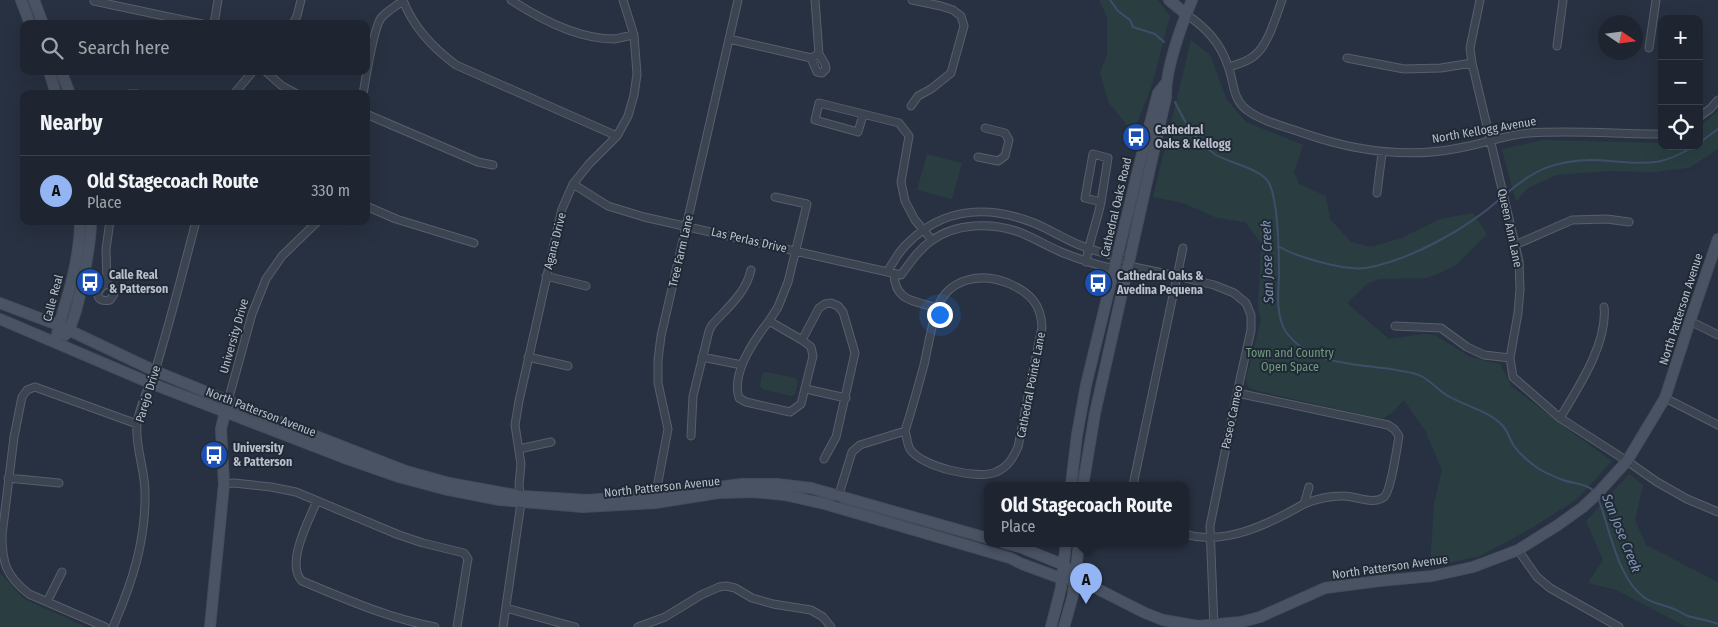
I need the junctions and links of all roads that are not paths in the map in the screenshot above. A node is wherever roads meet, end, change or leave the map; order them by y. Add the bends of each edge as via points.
1 (21, 0) edge
2 (34, 0) edge
3 (218, 0) edge
4 (301, 0) edge
5 (511, 0) edge
6 (623, 0) edge
7 (738, 0) edge
8 (815, 0) edge
9 (912, 0) edge
10 (1169, 0) edge
11 (1192, 0) edge
12 (1282, 0) edge
13 (1480, 0) edge
14 (1563, 0) edge
15 (1656, 0) edge
16 (94, 1) edge
17 (403, 1) edge
18 (1186, 14) junction
19 (28, 20) edge
20 (42, 20) edge
21 (183, 20) edge
22 (215, 20) edge
23 (295, 20) edge
24 (634, 35) junction
25 (729, 39) junction
26 (1557, 46) dead end
27 (1649, 48) dead end
28 (819, 54) junction
29 (810, 58) junction
30 (1347, 58) dead end
31 (370, 59) edge
32 (1472, 63) junction
33 (1229, 67) junction
34 (49, 75) edge
35 (63, 75) edge
36 (250, 75) edge
37 (270, 75) edge
38 (367, 75) edge
39 (1166, 84) junction
40 (55, 90) edge
41 (68, 90) edge
42 (237, 90) edge
43 (290, 90) edge
44 (364, 90) edge
45 (1718, 100) edge
46 (911, 106) dead end
47 (863, 114) junction
48 (1703, 114) edge
49 (370, 116) edge
50 (985, 128) dead end
51 (1658, 134) edge
52 (617, 136) junction
53 (1490, 141) junction
54 (1382, 153) junction
55 (978, 157) dead end
56 (493, 166) dead end
57 (573, 184) junction
58 (1377, 193) dead end
59 (775, 197) dead end
60 (1101, 202) junction
61 (370, 208) edge
62 (1629, 222) dead end
63 (80, 225) edge
64 (91, 225) edge
65 (109, 225) edge
66 (195, 225) edge
67 (314, 225) edge
68 (686, 226) junction
69 (924, 229) junction
70 (1718, 239) edge
71 (932, 240) junction
72 (474, 243) dead end
73 (1515, 245) junction
74 (1088, 248) junction
75 (1183, 248) dead end
76 (797, 251) junction
77 (1117, 256) junction
78 (1086, 262) junction
79 (1129, 266) junction
80 (1114, 269) junction
81 (751, 270) dead end
82 (894, 274) junction
83 (546, 276) junction
84 (1177, 276) junction
85 (107, 283) dead end
86 (586, 286) dead end
87 (0, 303) edge
88 (1604, 307) dead end
89 (938, 308) junction
90 (0, 319) edge
91 (1690, 321) junction
92 (769, 322) junction
93 (58, 325) junction
94 (1396, 326) dead end
95 (69, 331) junction
96 (1718, 335) edge
97 (802, 340) junction
98 (56, 342) junction
99 (702, 356) junction
100 (528, 357) junction
101 (1510, 358) junction
102 (742, 365) junction
103 (568, 366) dead end
104 (155, 372) junction
105 (150, 383) junction
106 (806, 389) junction
107 (1237, 392) junction
108 (846, 398) junction
109 (1665, 398) junction
110 (226, 406) junction
111 (1560, 418) junction
112 (137, 424) junction
113 (1718, 425) edge
114 (905, 431) junction
115 (690, 436) dead end
116 (551, 442) dead end
117 (519, 449) junction
118 (824, 460) dead end
119 (1627, 461) junction
120 (8, 478) junction
121 (1070, 482) edge
122 (1084, 482) edge
123 (1134, 482) edge
124 (59, 483) dead end
125 (224, 484) junction
126 (1310, 487) dead end
127 (839, 495) junction
128 (521, 499) junction
129 (655, 499) junction
130 (317, 501) junction
131 (1304, 504) junction
132 (835, 507) junction
133 (1718, 512) edge
134 (1189, 535) edge
135 (984, 537) edge
136 (1211, 538) junction
137 (1020, 547) edge
138 (1066, 547) edge
139 (1079, 547) edge
140 (1518, 550) junction
141 (1064, 565) junction
142 (62, 572) dead end
143 (1076, 578) junction
144 (1063, 579) junction
145 (47, 602) junction
146 (506, 608) junction
147 (1214, 626) edge
148 (105, 627) edge
149 (113, 627) edge
150 (210, 627) edge
151 (435, 627) edge
152 (457, 627) edge
153 (503, 627) edge
154 (575, 627) edge
155 (638, 627) edge
156 (831, 627) edge
157 (1051, 627) edge
158 (1064, 627) edge
159 (1619, 627) edge

1 - 19 main road
2 - 20 main road
3 - 22 street
4 - 23 street
5 - 24 street via 567,29 614,39
6 - 24 street, Agana Drive
7 - 25 street, Tree Farm Lane
8 - 28 street
9 - 46 street via 953,10 961,16 964,26 951,73 918,96
10 - 18 main road, North Kellogg Avenue
11 - 18 main road, Cathedral Oaks Road
12 - 33 street via 1269,34 1256,55
13 - 32 street, Queen Ann Lane via 1470,48
14 - 26 street
15 - 27 street
16 - 21 street
17 - 31 street via 380,19
17 - 52 street via 420,30 456,65
18 - 33 street, North Kellogg Avenue via 1217,41
18 - 39 main road, Cathedral Oaks Road
24 - 52 street, Agana Drive via 637,74 634,95 628,116
25 - 29 street
25 - 68 street, Tree Farm Lane
28 - 29 street
28 - 29 street via 826,69 822,73 817,72
30 - 32 street via 1404,69
32 - 53 street, Queen Ann Lane
33 - 54 street, North Kellogg Avenue via 1236,97 1246,110 1327,142
34 - 40 main road
35 - 41 main road
36 - 42 street
37 - 43 street
38 - 44 street
39 - 77 main road, Cathedral Oaks Road via 1158,93
39 - 79 main road, Cathedral Oaks Road
45 - 48 street
47 - 47 street via 819,103 815,120 858,132
47 - 69 street via 899,124 909,136 901,182 905,201
49 - 56 street
50 - 55 street via 1005,133 1009,140 1005,156 998,161
51 - 53 street, North Kellogg Avenue via 1527,133
52 - 57 street, Agana Drive
53 - 54 street, North Kellogg Avenue via 1423,153
53 - 73 street, Queen Ann Lane
54 - 58 street
57 - 68 street, Las Perlas Drive via 608,206
57 - 83 street, Agana Drive via 562,209
59 - 76 street via 807,204
60 - 60 street via 1085,198 1093,154 1108,158
60 - 74 street
61 - 72 street
62 - 73 street via 1572,220
63 - 93 main road, Calle Real via 74,266
64 - 95 main road, Calle Real via 86,265
65 - 85 street
66 - 104 street, Parejo Drive
67 - 110 street, University Drive via 282,256 266,279 252,314
68 - 76 street, Las Perlas Drive
68 - 129 street, Tree Farm Lane via 658,360 658,383 668,429
69 - 71 street
69 - 74 street via 959,213 994,212 1036,224
69 - 82 street via 905,245
70 - 91 main road, North Patterson Avenue
71 - 78 street via 961,228 1005,228
71 - 82 street
73 - 101 street, Queen Ann Lane via 1520,289
74 - 77 street
74 - 78 street
75 - 84 street
76 - 82 street, Las Perlas Drive
76 - 92 street via 788,282
77 - 79 street
77 - 80 main road, Cathedral Oaks Road
78 - 80 street
79 - 80 street
79 - 84 street, Paseo Cameo
79 - 122 main road, Cathedral Oaks Road
80 - 121 main road, Cathedral Oaks Road via 1086,385
81 - 99 street via 750,279 740,295 712,326
82 - 89 street via 898,292 906,298
83 - 86 street
83 - 100 street, Agana Drive
84 - 107 street, Paseo Cameo via 1214,285 1246,303 1252,330
84 - 123 street
87 - 93 main road, North Patterson Avenue
88 - 111 street via 1605,316 1592,362
89 - 114 street, Cathedral Pointe Lane
89 - 114 street, Cathedral Pointe Lane via 946,294 961,283 981,277 1015,286 1038,305 1042,326 1018,447 1014,458 1004,468 984,476 973,475 924,462 910,449
90 - 98 main road, North Patterson Avenue
91 - 96 street
91 - 109 main road, North Patterson Avenue
92 - 97 street
92 - 102 street
93 - 95 main road, North Patterson Avenue
93 - 98 main road, Calle Real
94 - 101 street via 1441,328 1484,355
95 - 98 main road, Calle Real
95 - 104 main road, North Patterson Avenue
97 - 106 street via 811,347 813,356
97 - 108 street via 819,308 831,303 843,312 855,353
98 - 105 main road, North Patterson Avenue
99 - 102 street
99 - 115 street via 693,396
100 - 103 street
100 - 117 street, Agana Drive via 515,425
101 - 111 street, Queen Ann Lane via 1513,376
102 - 106 street via 737,391 739,398 746,402 790,412 801,404
104 - 105 street, Parejo Drive
104 - 110 main road, North Patterson Avenue
105 - 110 main road, North Patterson Avenue
105 - 112 street, Parejo Drive
106 - 108 street
107 - 131 street via 1388,425 1399,436 1384,496 1374,501 1344,495
107 - 136 street, Paseo Cameo via 1214,498
108 - 118 street via 836,437
109 - 113 street
109 - 119 main road, North Patterson Avenue
110 - 125 main road, University Drive via 221,429
110 - 128 main road, North Patterson Avenue via 406,471
111 - 119 street, Queen Ann Lane
112 - 120 street via 41,388 27,390 22,397
112 - 149 street, Parejo Drive via 145,493 139,556 134,577
114 - 127 street via 860,445 852,452
116 - 117 street
117 - 128 street, Agana Drive
119 - 133 street, Queen Ann Lane via 1687,499
119 - 140 main road, North Patterson Avenue via 1582,507
120 - 124 street
120 - 145 street via 2,535 6,568 18,586
125 - 130 street via 285,489
125 - 150 main road, University Drive
126 - 131 street
127 - 129 main road, North Patterson Avenue via 811,488 760,483 717,486
127 - 132 street
127 - 135 main road, North Patterson Avenue
128 - 129 main road, North Patterson Avenue
128 - 146 street, Agana Drive
129 - 132 main road, North Patterson Avenue via 753,492 785,495
130 - 151 street via 297,552 297,577 378,612
130 - 152 street via 400,535 466,556
131 - 136 street via 1234,535
132 - 144 main road, North Patterson Avenue via 1010,558
134 - 136 street
136 - 147 street, Paseo Cameo
137 - 141 main road, North Patterson Avenue
138 - 141 main road
139 - 143 main road
140 - 147 main road, North Patterson Avenue via 1472,567 1432,576 1325,588 1260,617
140 - 159 street via 1537,577 1550,588
141 - 143 main road, North Patterson Avenue
141 - 144 main road
142 - 145 street
143 - 144 main road, North Patterson Avenue
143 - 147 main road, North Patterson Avenue via 1163,620
143 - 158 main road
144 - 157 main road
145 - 148 street
146 - 153 street, Agana Drive
146 - 154 street
155 - 156 street via 726,586 773,604 812,610

